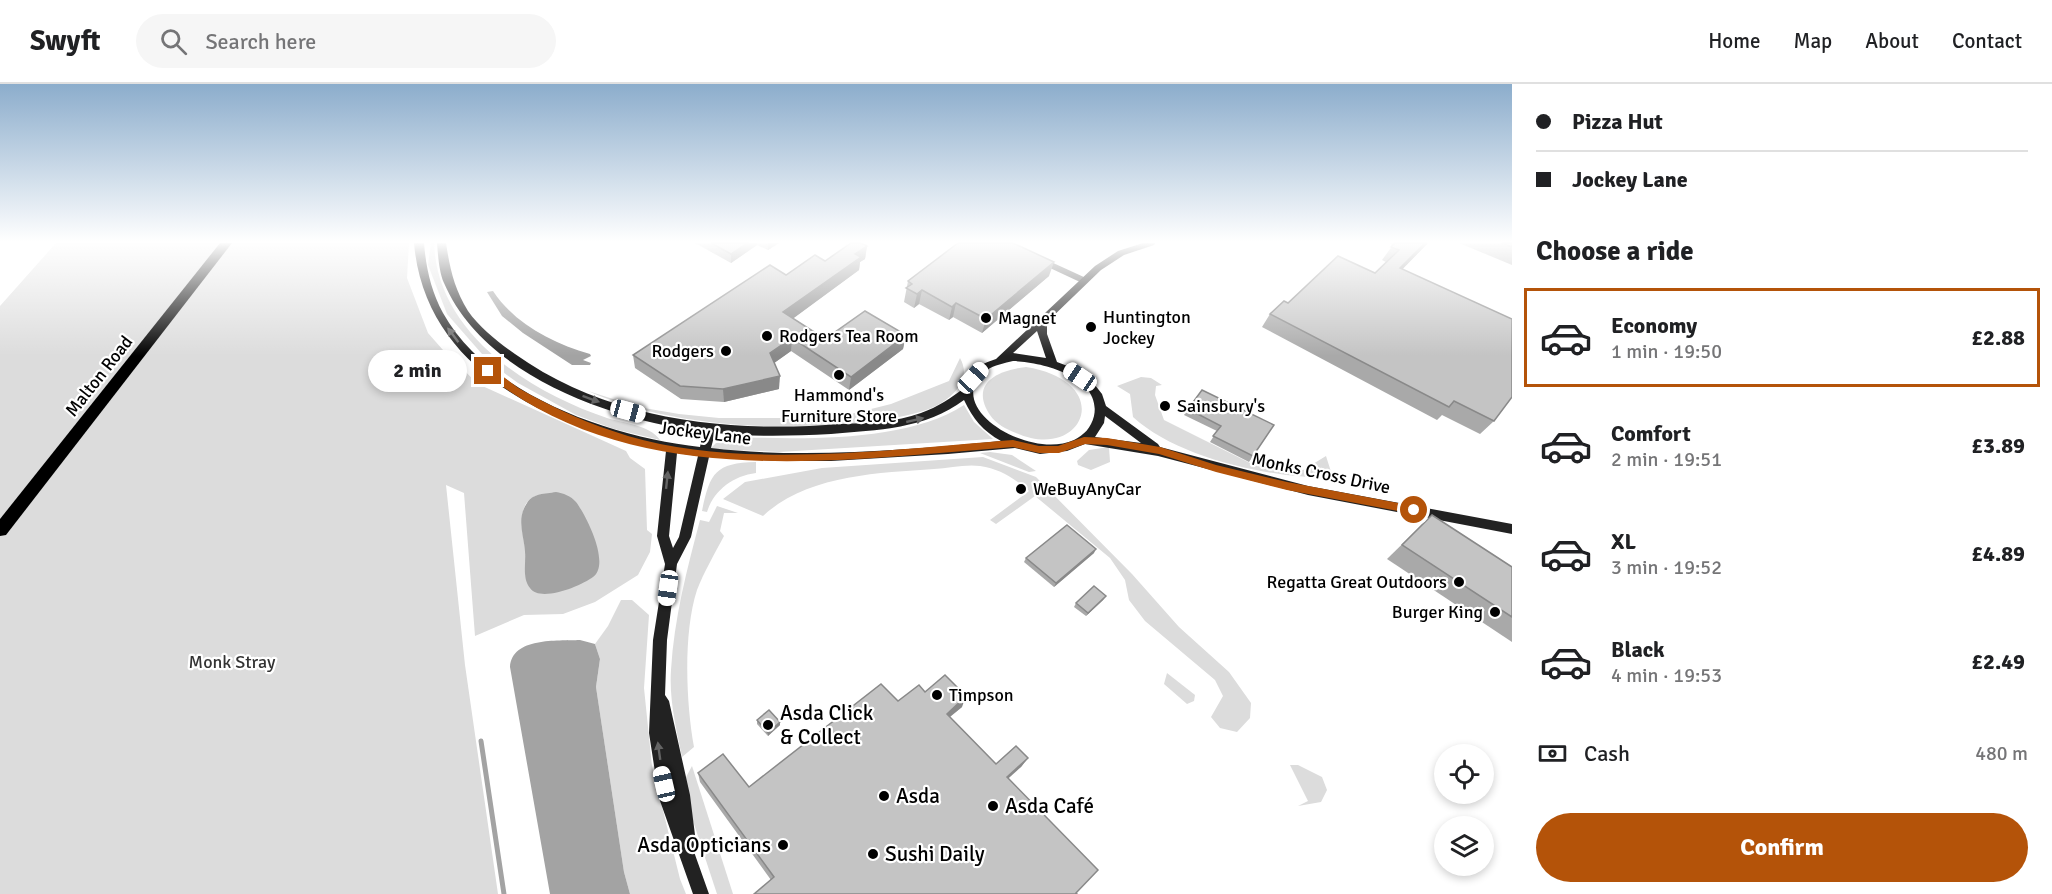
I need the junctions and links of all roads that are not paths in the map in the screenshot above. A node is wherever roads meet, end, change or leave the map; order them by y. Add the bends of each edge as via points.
1 (196, 281) edge
2 (425, 281) edge
3 (449, 281) edge
4 (1082, 281) edge
5 (1042, 322) junction
6 (1001, 359) junction
7 (1052, 361) junction
8 (968, 391) junction
9 (1100, 407) junction
10 (710, 428) junction
11 (1084, 440) junction
12 (1013, 444) junction
13 (672, 449) junction
14 (1160, 450) junction
15 (703, 454) junction
16 (1512, 529) edge
17 (0, 530) edge
18 (671, 564) junction
19 (701, 894) edge

1 - 17 main road, Malton Road
13 -> 2 street, Jockey Lane via 590,428 504,384 472,358 450,333
3 -> 10 street, Jockey Lane via 467,315 515,361 567,390 612,407
4 - 5 street
5 - 6 street
5 - 7 street
6 - 7 street via 1026,356
6 - 8 street via 982,367
7 - 9 street via 1080,377
10 -> 8 street, Jockey Lane via 796,432 889,425 928,417 951,406
8 - 12 street via 970,406 979,421
9 - 11 street via 1100,419
9 - 14 street, Monks Cross Drive
10 - 15 street
11 - 12 street via 1059,449 1039,450
11 - 14 street, Monks Cross Drive
12 - 15 street, Jockey Lane via 811,458
13 - 15 street, Jockey Lane
18 -> 13 street via 663,536
14 - 16 street, Monks Cross Drive via 1287,486
15 - 18 street via 685,537
18 - 19 street via 660,640 656,733 668,798

